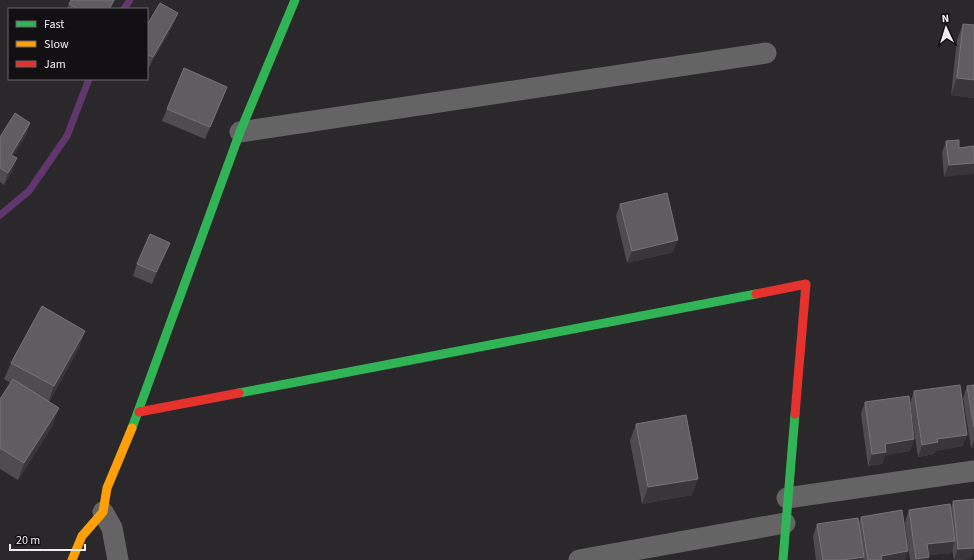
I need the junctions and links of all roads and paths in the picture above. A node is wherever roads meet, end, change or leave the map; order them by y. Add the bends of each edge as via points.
1 (295, 0) edge
2 (766, 53) dead end
3 (240, 132) junction
4 (139, 412) junction
5 (974, 471) edge
6 (787, 498) junction
7 (103, 512) junction
8 (785, 523) junction
9 (72, 560) edge
10 (118, 560) edge
11 (579, 560) edge
12 (783, 560) edge

1 - 3 street
2 - 3 street
3 - 4 street
4 - 6 street via 806,284
4 - 7 street via 107,488
5 - 6 street
6 - 8 street
7 - 9 street via 82,536
7 - 10 street via 112,528
8 - 11 street
8 - 12 street

